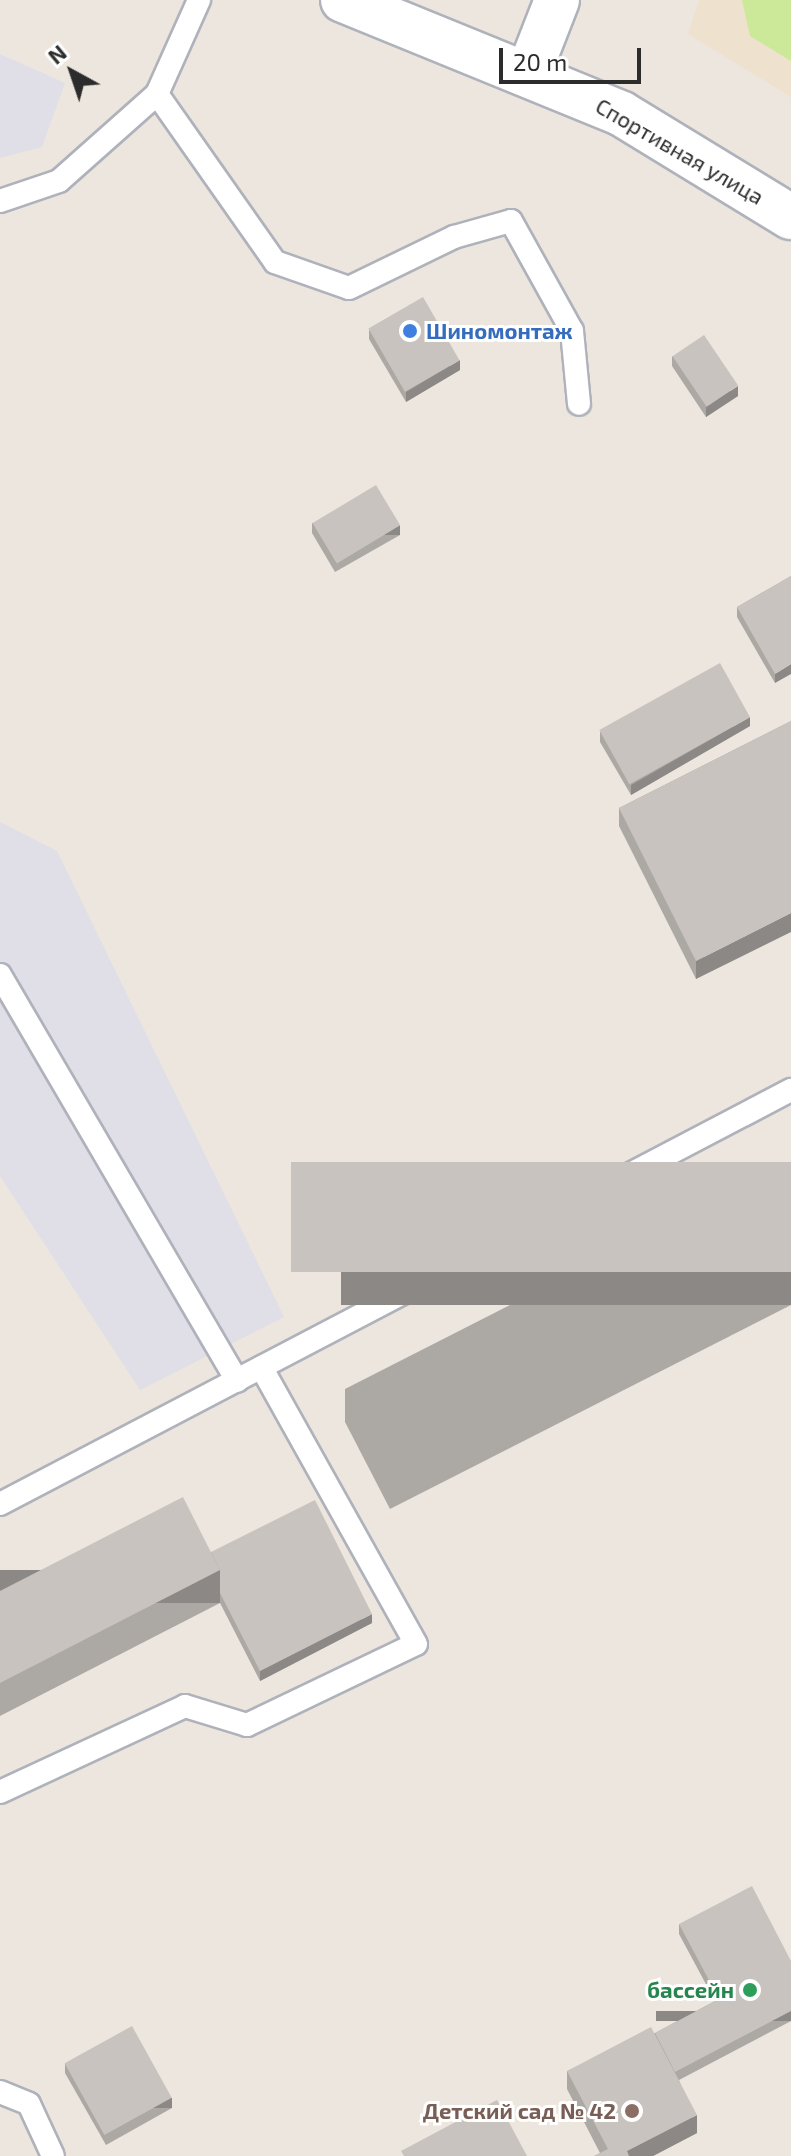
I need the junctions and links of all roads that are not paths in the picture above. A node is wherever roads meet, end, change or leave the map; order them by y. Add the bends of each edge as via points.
1 (199, 0) edge
2 (343, 0) edge
3 (557, 0) edge
4 (529, 72) junction
5 (157, 94) junction
6 (0, 201) edge
7 (791, 217) edge
8 (579, 404) dead end
9 (0, 975) edge
10 (791, 1090) edge
11 (261, 1367) junction
12 (237, 1381) junction
13 (0, 1504) edge
14 (0, 1792) edge
15 (0, 2092) edge
16 (53, 2156) edge

1 - 5 lane
2 - 4 street, Спортивная улица
3 - 4 street
4 - 7 street, Спортивная улица via 622,114
5 - 6 lane via 59,181
5 - 8 lane via 275,262 349,288 411,255 511,221 572,331
9 - 12 lane
10 - 11 lane
11 - 12 lane
11 - 14 lane via 416,1644 247,1725 185,1706
12 - 13 lane
15 - 16 lane via 29,2104

